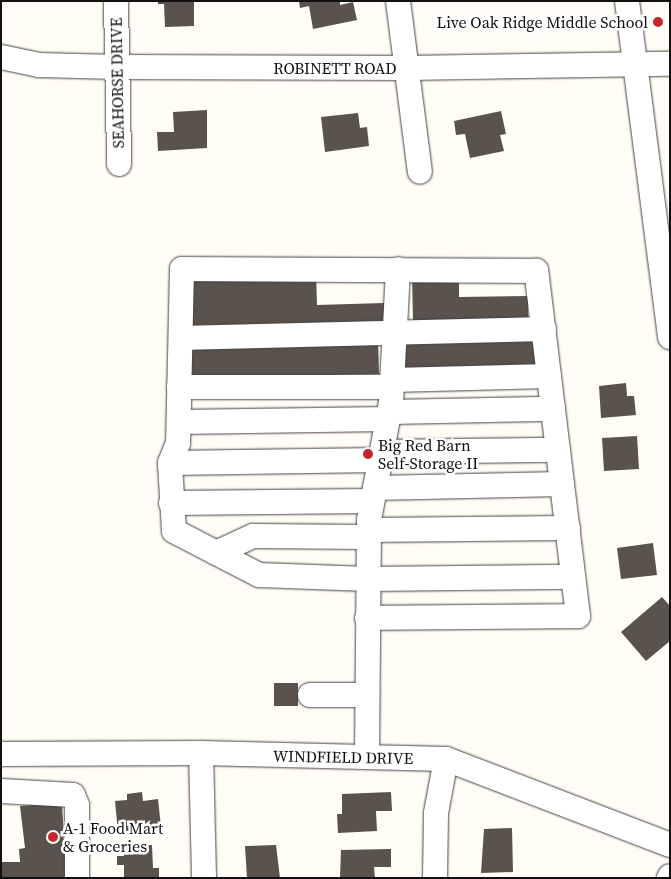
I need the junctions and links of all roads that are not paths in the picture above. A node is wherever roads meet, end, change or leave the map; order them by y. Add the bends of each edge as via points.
1 (116, 1) edge
2 (398, 1) edge
3 (627, 1) edge
4 (1, 58) edge
5 (670, 64) edge
6 (635, 65) junction
7 (117, 67) junction
8 (407, 68) junction
9 (119, 164) dead end
10 (420, 172) dead end
11 (398, 269) junction
12 (544, 329) junction
13 (394, 334) junction
14 (670, 337) edge
15 (181, 338) junction
16 (549, 376) junction
17 (392, 384) junction
18 (179, 387) junction
19 (553, 409) junction
20 (389, 416) junction
21 (179, 422) junction
22 (558, 450) junction
23 (381, 456) junction
24 (170, 463) junction
25 (562, 484) junction
26 (374, 494) junction
27 (171, 503) junction
28 (568, 528) junction
29 (368, 534) junction
30 (216, 553) junction
31 (574, 577) junction
32 (368, 579) junction
33 (367, 618) junction
34 (310, 695) dead end
35 (367, 695) junction
36 (201, 753) junction
37 (1, 754) edge
38 (367, 757) junction
39 (446, 760) junction
40 (1, 791) edge
41 (670, 845) edge
42 (77, 878) edge
43 (204, 878) edge
44 (435, 878) edge

1 - 7 street, SEAHORSE DRIVE
2 - 8 street
3 - 6 street
4 - 7 street, ROBINETT ROAD via 39,65
5 - 6 street, ROBINETT ROAD
6 - 8 street, ROBINETT ROAD
6 - 14 street
7 - 8 street, ROBINETT ROAD
7 - 9 street, SEAHORSE DRIVE
8 - 10 street
11 - 12 street via 536,271
11 - 13 street
11 - 15 street via 182,270
12 - 13 street
12 - 16 street
13 - 15 street
13 - 17 street
15 - 18 street
16 - 17 street
16 - 19 street
17 - 18 street
17 - 20 street
18 - 21 street
19 - 20 street
19 - 22 street
20 - 21 street
20 - 23 street
21 - 24 street via 178,443
22 - 23 street
22 - 25 street
23 - 24 street
23 - 26 street
24 - 27 street
25 - 26 street
25 - 28 street
26 - 27 street
26 - 29 street
27 - 30 street via 174,531
28 - 29 street
28 - 31 street
29 - 30 street via 253,536
29 - 32 street
30 - 32 street via 259,575
31 - 32 street
31 - 33 street via 578,616
32 - 33 street
33 - 35 street
34 - 35 street
35 - 38 street
36 - 37 street, WINDFIELD DRIVE
36 - 38 street, WINDFIELD DRIVE
36 - 43 street
38 - 39 street, WINDFIELD DRIVE
39 - 41 street, WINDFIELD DRIVE
39 - 44 street via 436,813
40 - 42 street via 73,795 77,805

